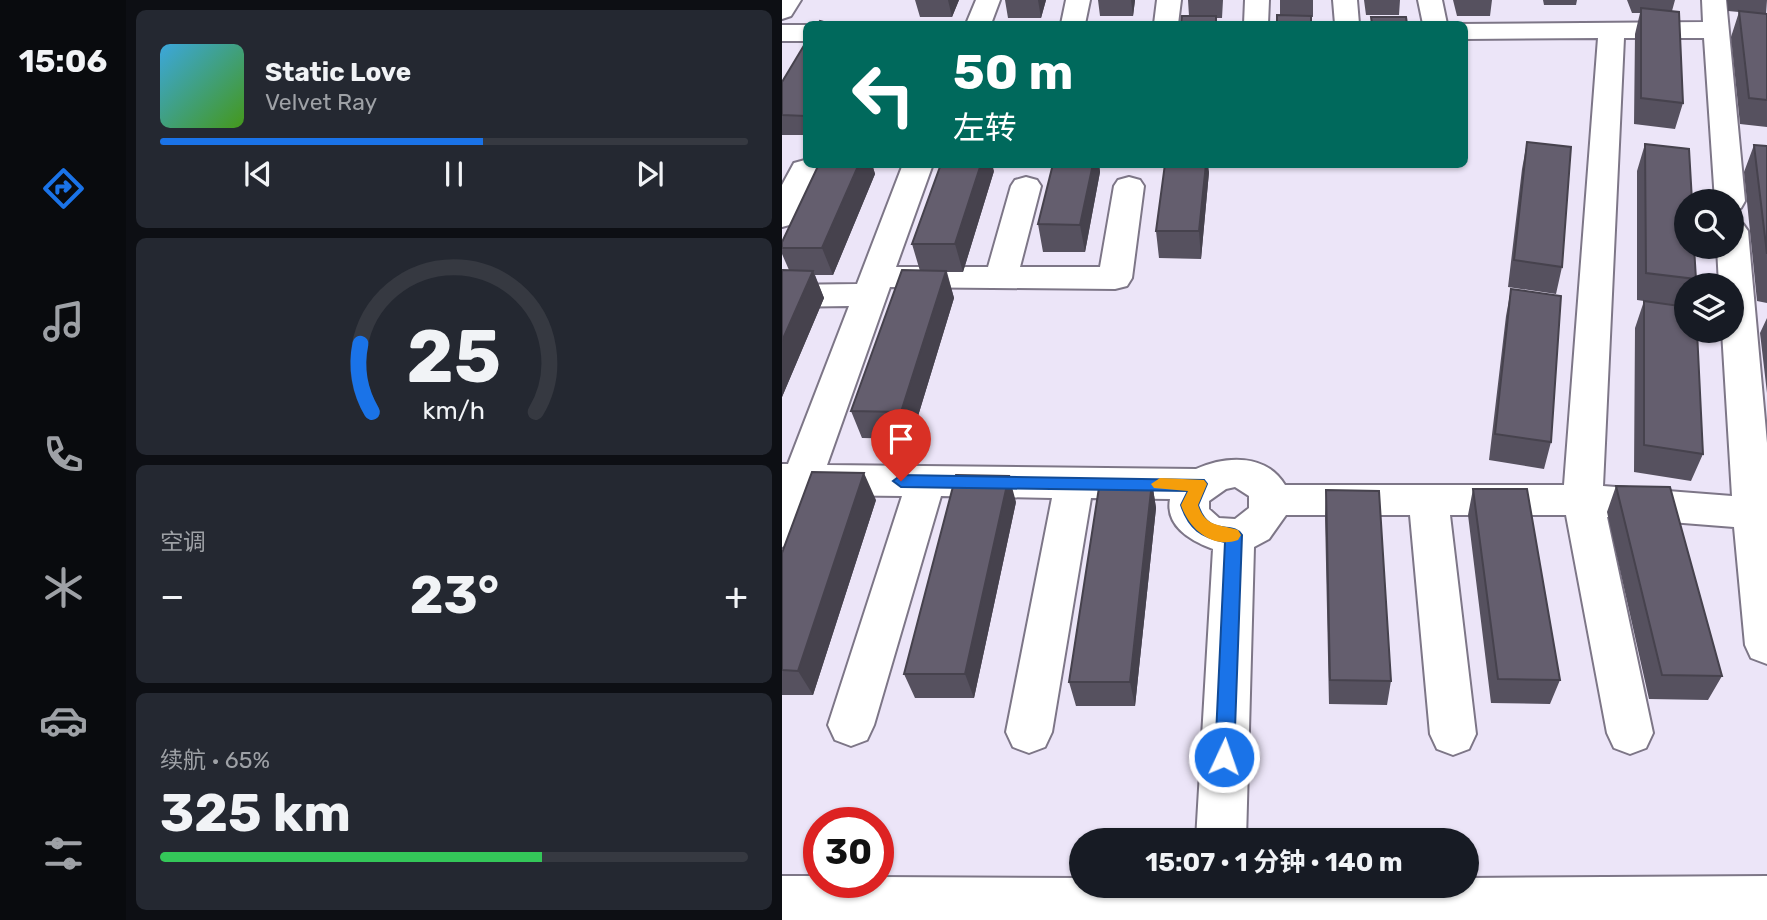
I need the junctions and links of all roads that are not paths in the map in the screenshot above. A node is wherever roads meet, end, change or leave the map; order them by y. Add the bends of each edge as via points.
1 (789, 0) edge
2 (988, 0) edge
3 (1078, 0) edge
4 (1169, 0) edge
5 (1257, 0) edge
6 (1345, 0) edge
7 (1430, 0) edge
8 (1714, 0) edge
9 (782, 11) edge
10 (980, 21) edge
11 (1073, 21) edge
12 (1166, 21) edge
13 (1256, 21) edge
14 (1347, 21) edge
15 (1434, 21) edge
16 (1618, 24) junction
17 (1718, 30) junction
18 (1468, 31) edge
19 (782, 33) edge
20 (803, 33) edge
21 (917, 168) edge
22 (805, 169) dead end
23 (1026, 186) dead end
24 (1129, 186) dead end
25 (1729, 189) edge
26 (782, 217) edge
27 (1734, 259) edge
28 (1001, 278) junction
29 (873, 286) junction
30 (782, 296) edge
31 (792, 479) edge
32 (926, 481) junction
33 (1074, 483) junction
34 (1199, 484) junction
35 (1271, 500) junction
36 (1428, 500) junction
37 (1583, 500) junction
38 (1753, 513) junction
39 (782, 531) edge
40 (1234, 535) junction
41 (1767, 645) edge
42 (851, 724) dead end
43 (1029, 732) dead end
44 (1630, 733) dead end
45 (1453, 734) dead end
46 (1222, 828) edge
47 (1069, 897) edge
48 (1454, 898) edge
49 (782, 902) edge
50 (1767, 902) edge

1 - 9 street
2 - 10 street
3 - 11 street
4 - 12 street
5 - 13 street
6 - 14 street
7 - 15 street
8 - 17 street
16 - 17 street
16 - 18 street via 1532,21
16 - 37 street
17 - 25 street
19 - 20 street
21 - 29 street
22 - 26 street
23 - 28 street
24 - 28 street via 1115,278
27 - 38 street
28 - 29 street
29 - 30 street
29 - 31 street
31 - 32 street
31 - 39 street
32 - 33 street
32 - 42 street
33 - 34 street
33 - 43 street
34 - 35 street via 1222,473 1248,474 1266,486
34 - 40 street via 1189,505 1194,520 1206,530
35 - 36 street
35 - 40 street via 1269,514 1259,527
36 - 37 street
36 - 45 street
37 - 38 street
37 - 44 street
38 - 41 street
40 - 46 street
47 - 49 street
48 - 50 street

